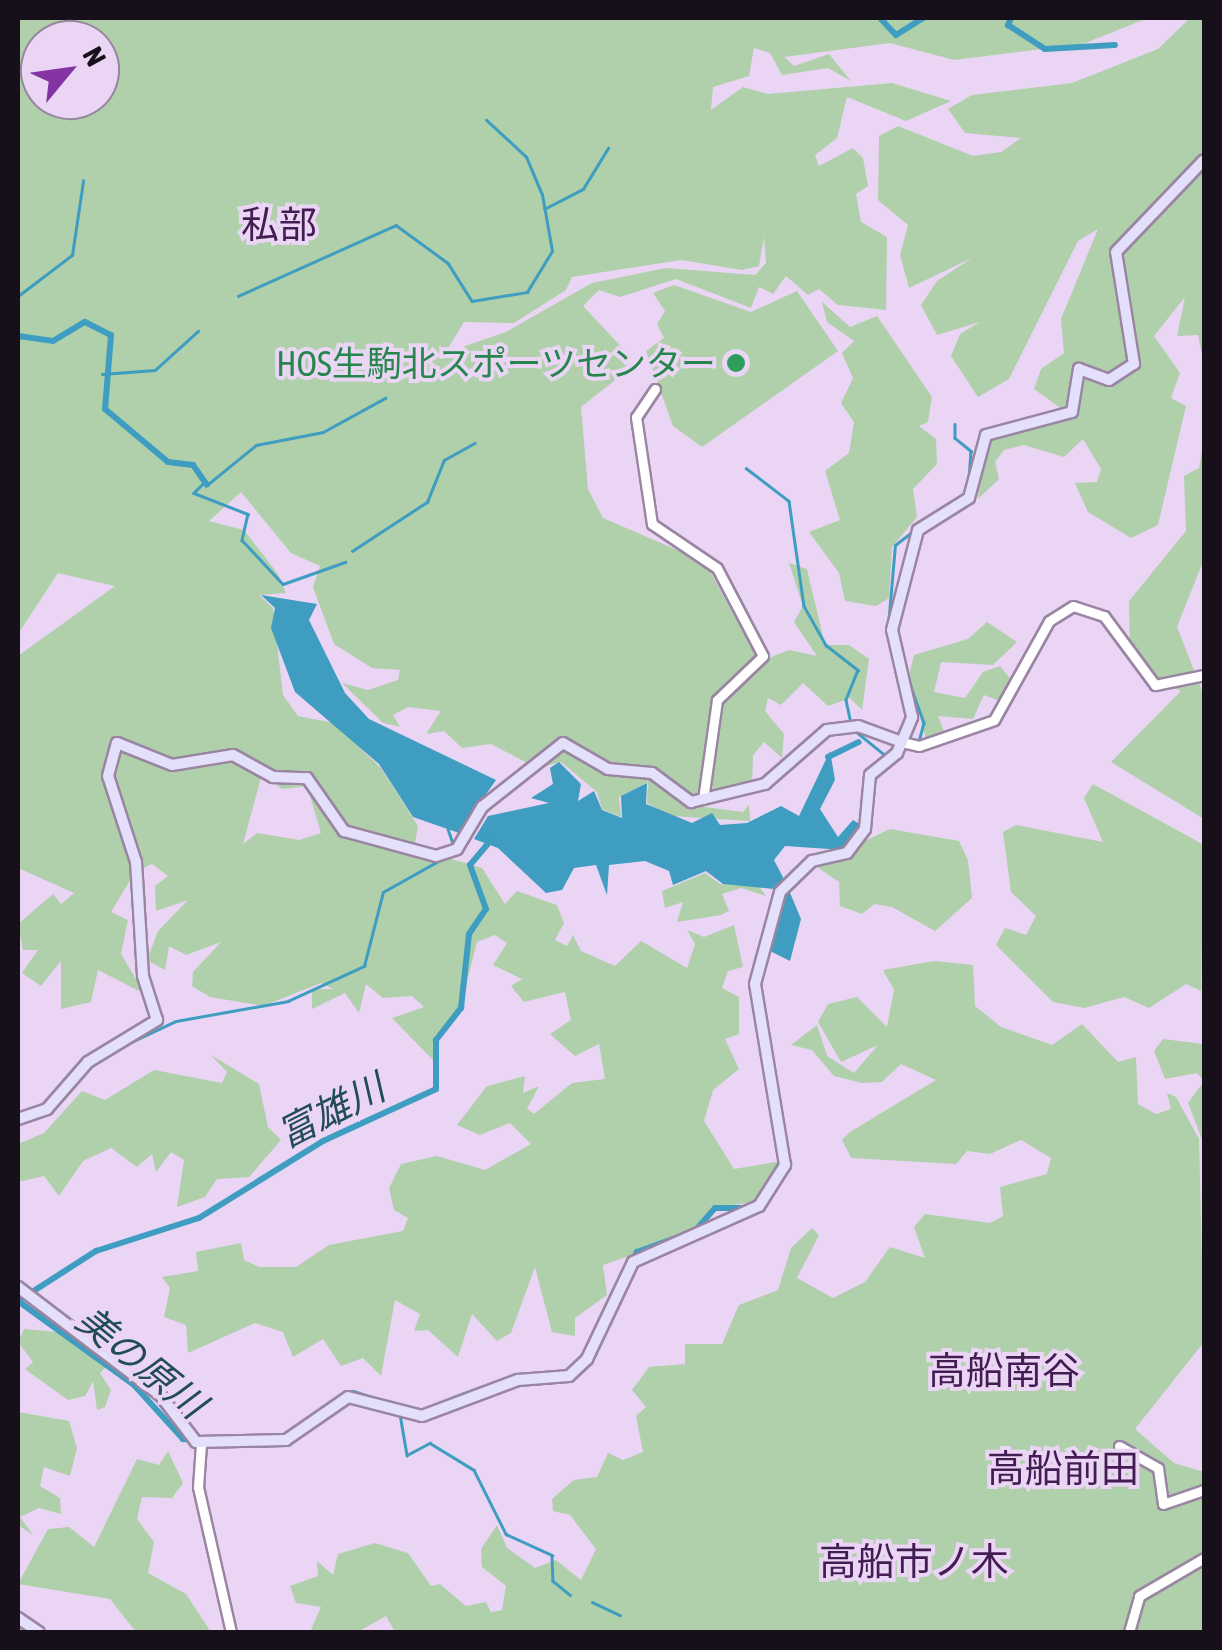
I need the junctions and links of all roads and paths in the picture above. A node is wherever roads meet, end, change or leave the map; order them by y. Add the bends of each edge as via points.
1 (1204, 160) edge
2 (654, 389) dead end
3 (1204, 675) edge
4 (902, 742) junction
5 (704, 799) junction
6 (18, 1119) edge
7 (18, 1287) edge
8 (201, 1446) junction
9 (1119, 1446) dead end
10 (1204, 1490) edge
11 (1204, 1558) edge
12 (18, 1618) edge
13 (39, 1632) edge
14 (230, 1632) edge
15 (1129, 1632) edge

1 - 4 main road via 1116,252 1134,364 1108,380 1079,369 1072,412 986,435 970,496 918,530 893,632 914,710
2 - 5 street via 636,417 652,524 717,568 763,656 717,700
3 - 4 street via 1155,684 1104,616 1072,606 1050,620 994,720 920,746
4 - 5 main road via 858,726 827,730 765,784
4 - 8 main road via 870,775 868,822 847,853 812,861 777,900 754,984 786,1165 759,1206 633,1262 587,1359 569,1376 518,1380 422,1416 348,1397 290,1440
5 - 6 main road via 686,801 656,774 608,769 562,743 482,807 461,845 436,856 344,830 306,778 274,778 233,755 172,765 117,742 108,776 136,862 156,1024 88,1062 47,1109
7 - 8 main road via 161,1396
8 - 14 street via 198,1487
9 - 10 street via 1158,1468 1160,1503
11 - 15 street via 1142,1593
12 - 13 main road

